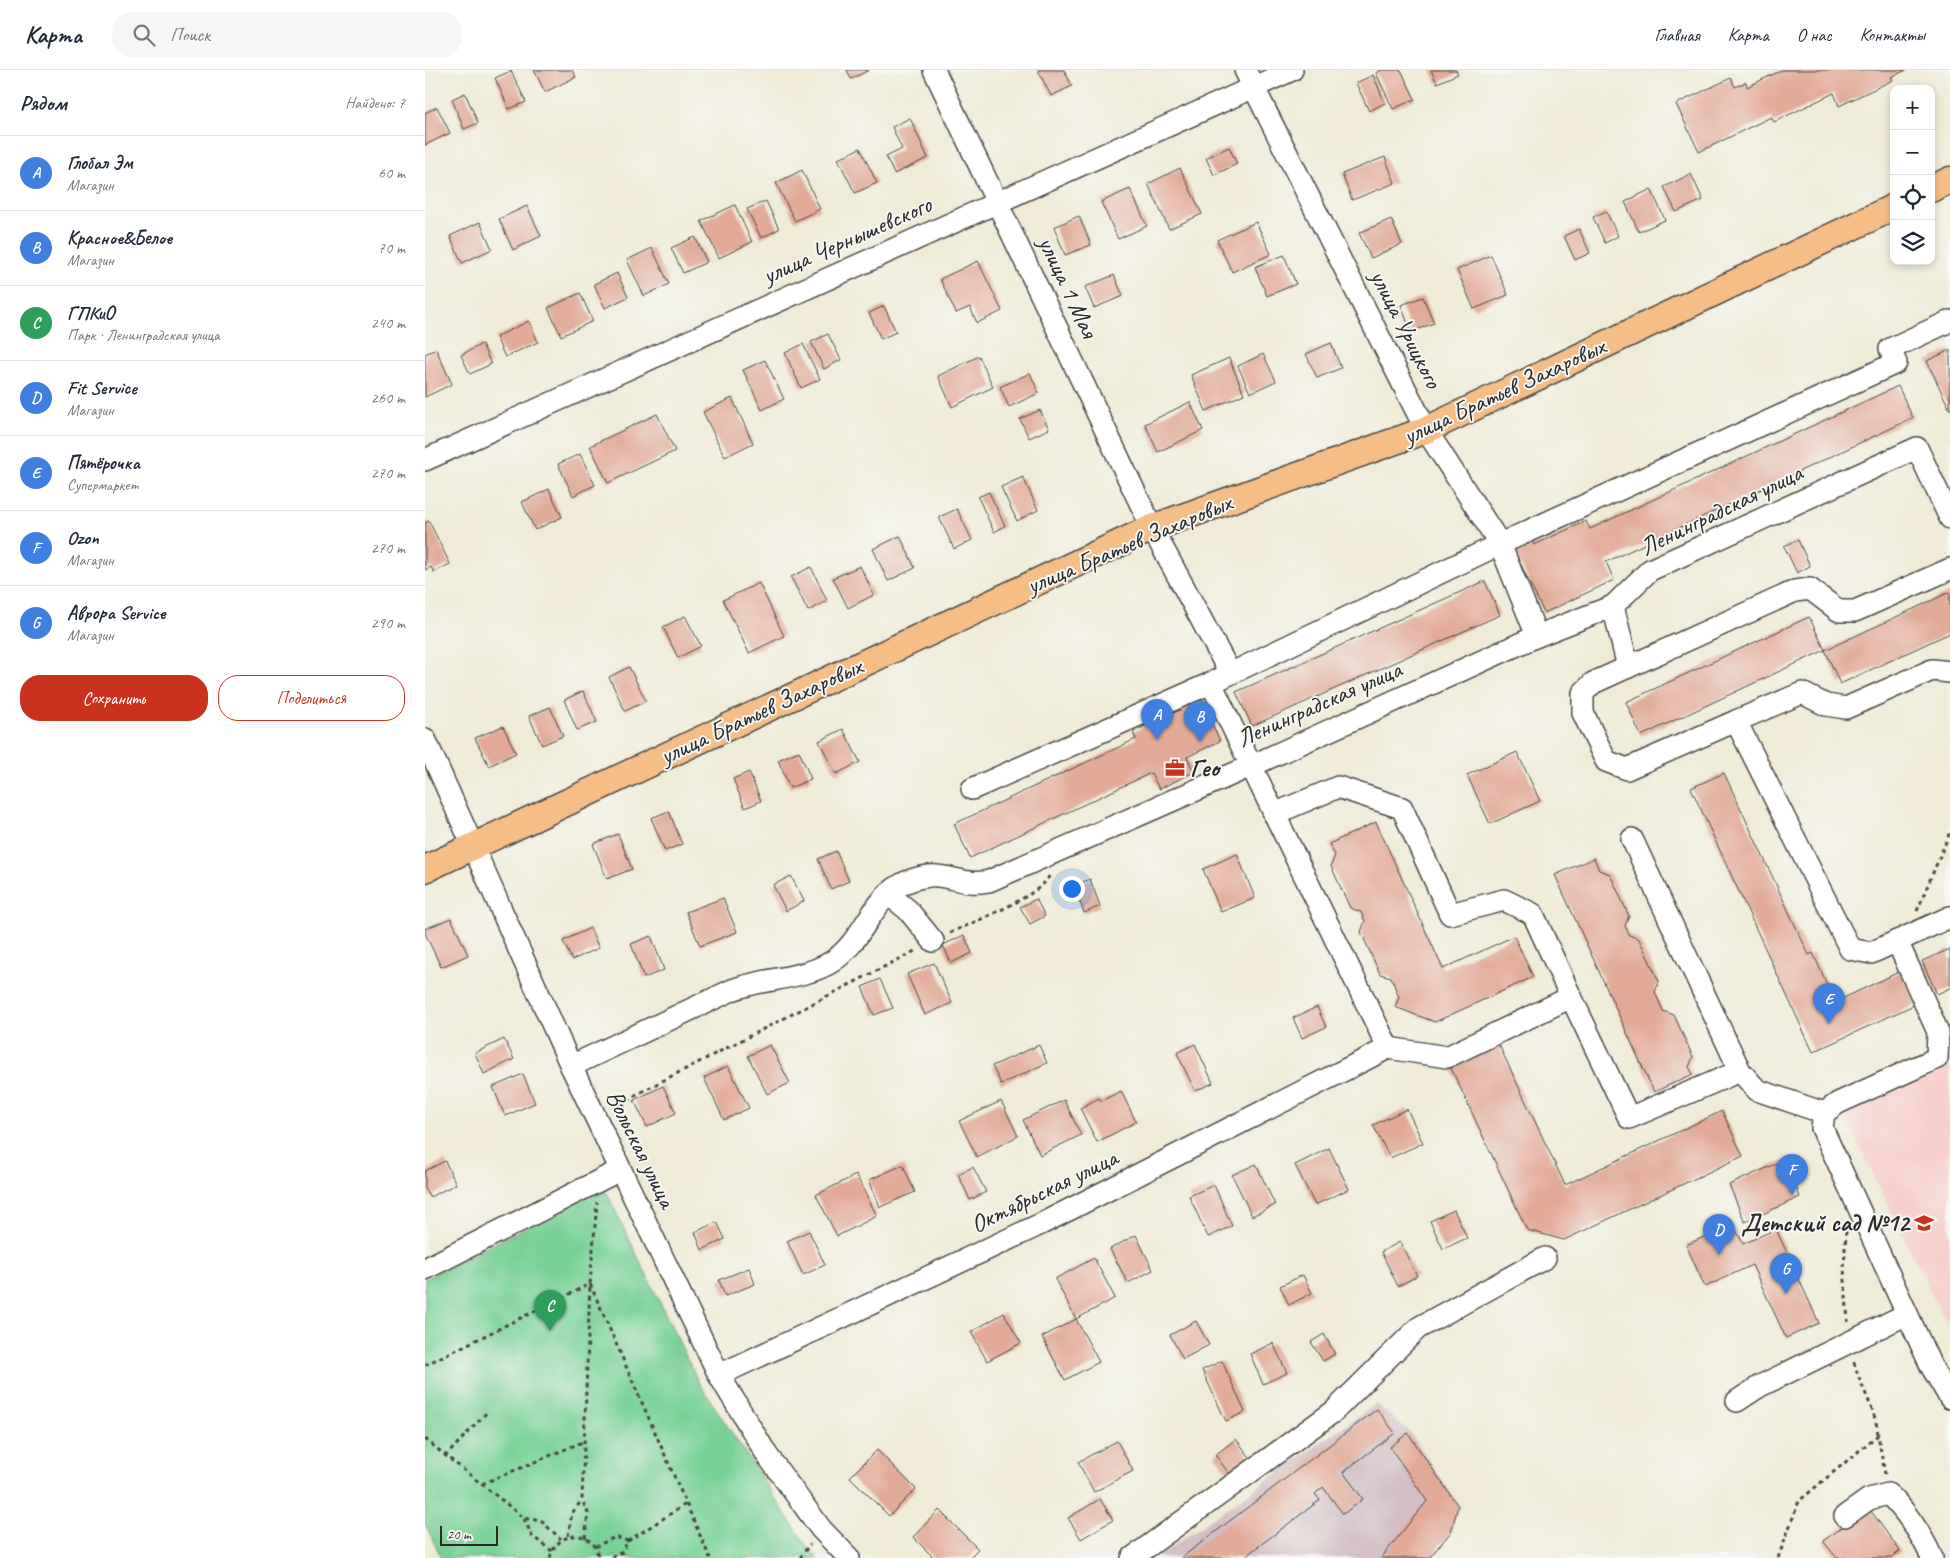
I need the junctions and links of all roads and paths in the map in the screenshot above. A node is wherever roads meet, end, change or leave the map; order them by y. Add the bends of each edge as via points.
1 (935, 70) edge
2 (1292, 70) edge
3 (1249, 79) edge
4 (1950, 180) edge
5 (1935, 187) edge
6 (997, 203) junction
7 (1890, 209) edge
8 (1950, 322) edge
9 (1426, 430) junction
10 (425, 460) edge
11 (1950, 518) edge
12 (1152, 528) junction
13 (1500, 544) junction
14 (1950, 569) edge
15 (1613, 606) junction
16 (1537, 636) junction
17 (1628, 667) junction
18 (1950, 672) edge
19 (1221, 678) junction
20 (1737, 721) junction
21 (425, 739) edge
22 (1251, 766) junction
23 (972, 789) dead end
24 (1274, 814) junction
25 (1950, 832) edge
26 (1632, 838) dead end
27 (472, 846) junction
28 (1059, 850) junction
29 (425, 869) edge
30 (888, 894) junction
31 (1950, 917) edge
32 (1901, 939) junction
33 (933, 942) junction
34 (1571, 996) junction
35 (1389, 1048) junction
36 (571, 1066) junction
37 (1740, 1071) junction
38 (1824, 1113) junction
39 (598, 1124) junction
40 (620, 1170) junction
41 (599, 1182) junction
42 (1846, 1230) dead end
43 (1545, 1258) dead end
44 (425, 1269) edge
45 (590, 1284) junction
46 (1907, 1314) junction
47 (1849, 1342) junction
48 (425, 1365) edge
49 (719, 1375) junction
50 (1950, 1398) edge
51 (1737, 1401) dead end
52 (488, 1411) dead end
53 (1878, 1435) junction
54 (425, 1439) edge
55 (585, 1441) junction
56 (445, 1457) junction
57 (481, 1484) junction
58 (1888, 1494) junction
59 (582, 1500) junction
60 (685, 1504) junction
61 (1845, 1516) dead end
62 (524, 1518) junction
63 (568, 1536) junction
64 (585, 1538) junction
65 (561, 1539) junction
66 (628, 1541) junction
67 (595, 1547) junction
68 (552, 1551) junction
69 (550, 1558) edge
70 (597, 1558) edge
71 (608, 1558) edge
72 (710, 1558) edge
73 (849, 1558) edge
74 (1131, 1558) edge
75 (1778, 1558) edge
76 (1932, 1558) edge

1 - 6 street, улица 1 Мая
2 - 3 street, улица Чернышевского
3 - 6 street, улица Чернышевского
3 - 9 street, улица Урицкого
4 - 5 main road
6 - 10 street, улица Чернышевского
6 - 12 street, улица 1 Мая
7 - 9 main road, улица Братьев Захаровых
8 - 13 street via 1890,348 1896,363
9 - 12 main road, улица Братьев Захаровых
9 - 13 street, улица Урицкого
11 - 15 street, Ленинградская улица via 1917,448 1650,570
12 - 19 street, улица 1 Мая
12 - 27 main road, улица Братьев Захаровых
13 - 16 street, улица Урицкого
13 - 19 street
14 - 17 street via 1855,610 1839,611 1810,589 1795,591
15 - 16 street, Ленинградская улица
15 - 17 street
16 - 22 street, Ленинградская улица
17 - 20 street via 1593,683 1583,693 1583,713 1606,761 1627,769
18 - 20 street via 1932,670 1846,708 1826,704 1802,693
19 - 22 street, улица 1 Мая
19 - 23 street
20 - 32 street via 1850,949 1871,953
21 - 27 street, Вольская улица
22 - 24 street, улица 1 Мая
22 - 28 street, Ленинградская улица
24 - 34 street via 1338,787 1402,808 1450,914 1504,900 1533,914
24 - 35 street, улица 1 Мая
25 - 32 path
26 - 37 street
27 - 29 main road, улица Братьев Захаровых
27 - 36 street, Вольская улица
28 - 30 street, Ленинградская улица via 989,881 971,883 931,875 911,879
28 - 33 path via 1047,882 1035,892
30 - 33 street via 908,910
30 - 36 street, Ленинградская улица via 874,908 852,944 833,961 809,973 751,983 732,990
31 - 32 street
32 - 38 street via 1938,1032 1937,1058 1838,1103
33 - 39 path via 637,1094
34 - 35 street via 1447,1057
34 - 37 street via 1629,1118
35 - 49 street, Октябрьская улица via 1041,1224
36 - 39 street, Вольская улица
37 - 38 street via 1757,1090
38 - 46 street via 1822,1128
39 - 40 street, Вольская улица
40 - 41 street
40 - 49 street, Вольская улица
41 - 44 street
41 - 45 path
42 - 47 path via 1844,1268
43 - 74 street via 1418,1328 1333,1412
45 - 48 path
45 - 55 path
45 - 60 path
46 - 47 street
46 - 50 street
47 - 51 street via 1760,1386
47 - 53 path via 1857,1372 1877,1420
49 - 73 street, Вольская улица via 767,1455 821,1529
52 - 56 path
53 - 58 path
53 - 75 path via 1799,1501
54 - 56 path
55 - 57 path
55 - 59 path
56 - 57 path
57 - 62 path
58 - 61 street via 1869,1499
58 - 76 street via 1898,1503
59 - 63 path via 571,1513
59 - 64 path via 588,1514
60 - 66 path
60 - 72 path
62 - 65 path via 541,1522
62 - 68 path via 532,1536
63 - 64 path
63 - 65 path
64 - 67 path
65 - 68 path
66 - 67 path via 615,1537
66 - 71 path via 622,1552
67 - 70 path
68 - 69 path

